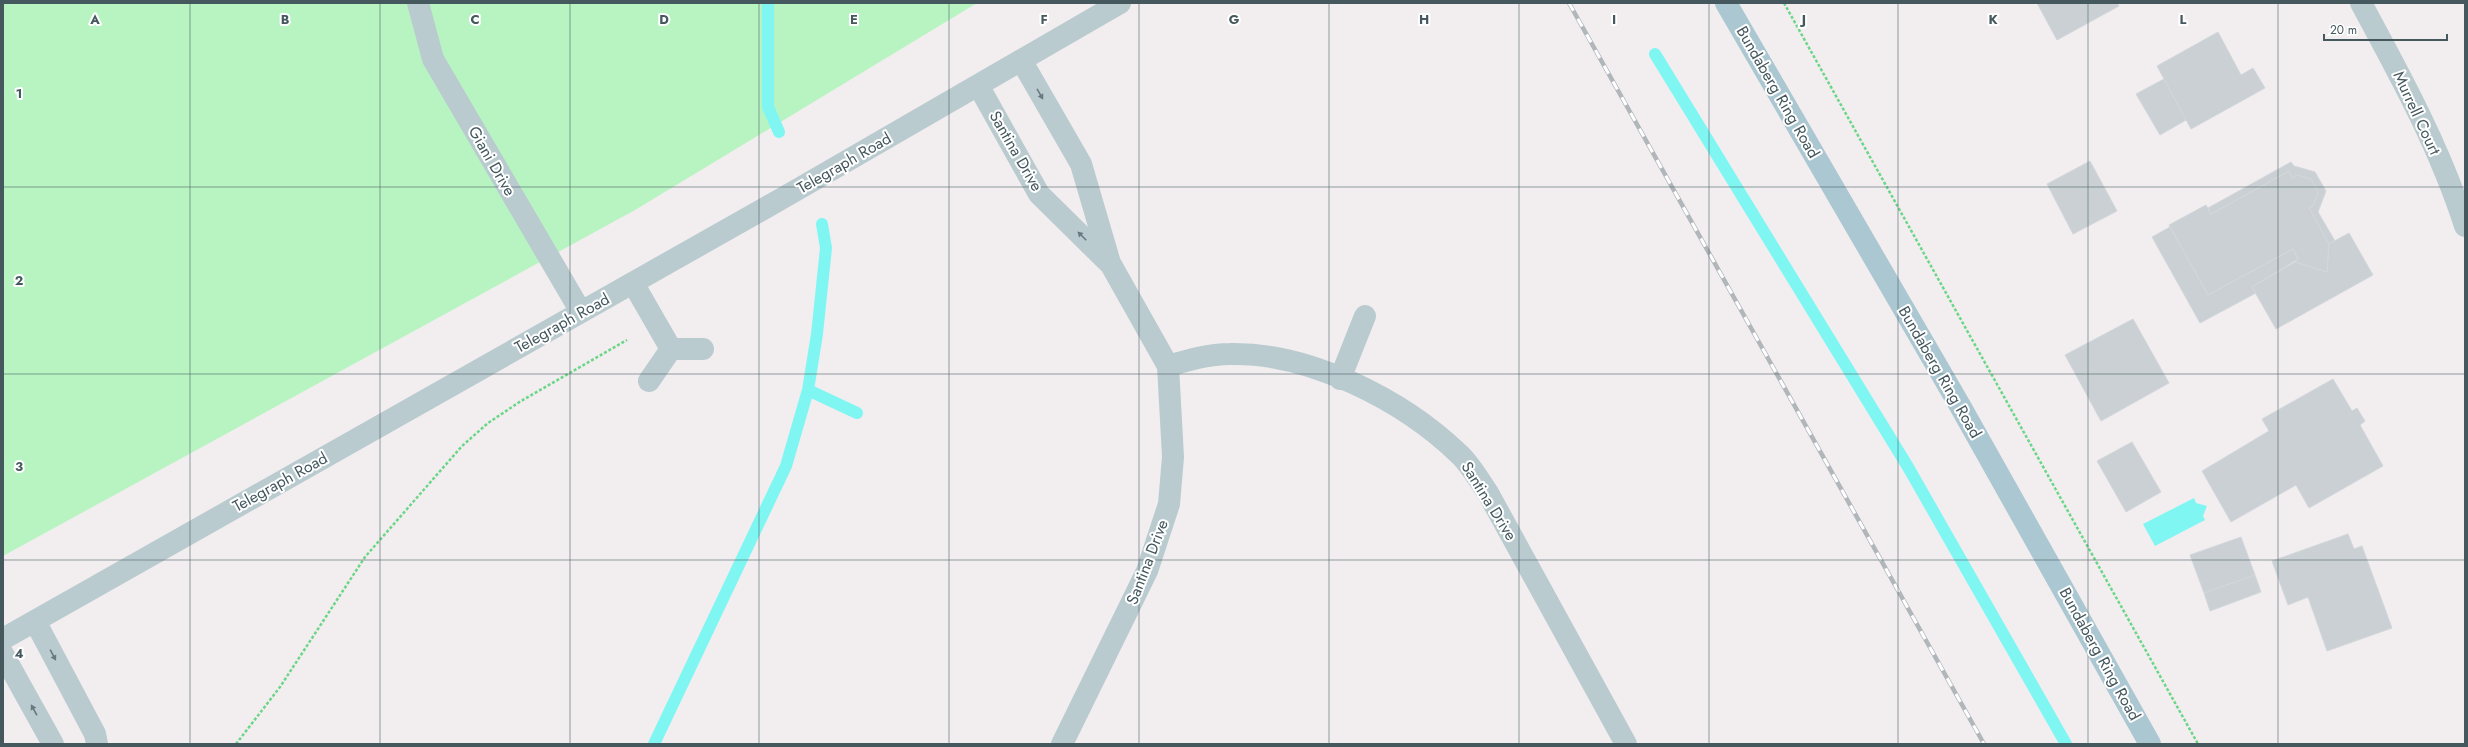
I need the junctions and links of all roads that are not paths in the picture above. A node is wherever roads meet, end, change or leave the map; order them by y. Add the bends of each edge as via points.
1 (418, 3) edge
2 (1120, 3) edge
3 (1726, 3) edge
4 (2361, 3) edge
5 (1021, 60) junction
6 (978, 85) junction
7 (2465, 226) edge
8 (1110, 263) junction
9 (633, 283) junction
10 (582, 312) junction
11 (1365, 316) dead end
12 (671, 349) junction
13 (703, 349) dead end
14 (1168, 366) junction
15 (1340, 379) junction
16 (649, 381) dead end
17 (35, 621) junction
18 (3, 639) edge
19 (3, 654) edge
20 (53, 744) edge
21 (97, 744) edge
22 (1062, 744) edge
23 (1626, 744) edge
24 (2150, 744) edge

1 - 10 street, Giani Drive via 433,59
2 - 5 street, Telegraph Road
3 - 24 main road, Bundaberg Ring Road via 1959,404
4 - 7 street, Murrell Court via 2415,104 2457,201
5 - 6 street, Telegraph Road
5 -> 8 street, Santina Drive via 1081,164
8 -> 6 street, Santina Drive via 1039,194
6 - 9 street, Telegraph Road
8 - 14 street, Santina Drive
9 - 10 street, Telegraph Road
9 - 12 street
10 - 17 street, Telegraph Road
11 - 15 street
12 - 13 street
12 - 16 street
14 - 15 street, Santina Drive via 1196,357 1238,354 1299,364
14 - 22 street, Santina Drive via 1173,457 1169,504 1147,571
15 - 23 street, Santina Drive via 1371,390 1418,419 1460,454 1488,493
17 - 18 street, Telegraph Road
17 -> 21 street via 95,734
20 -> 19 street

